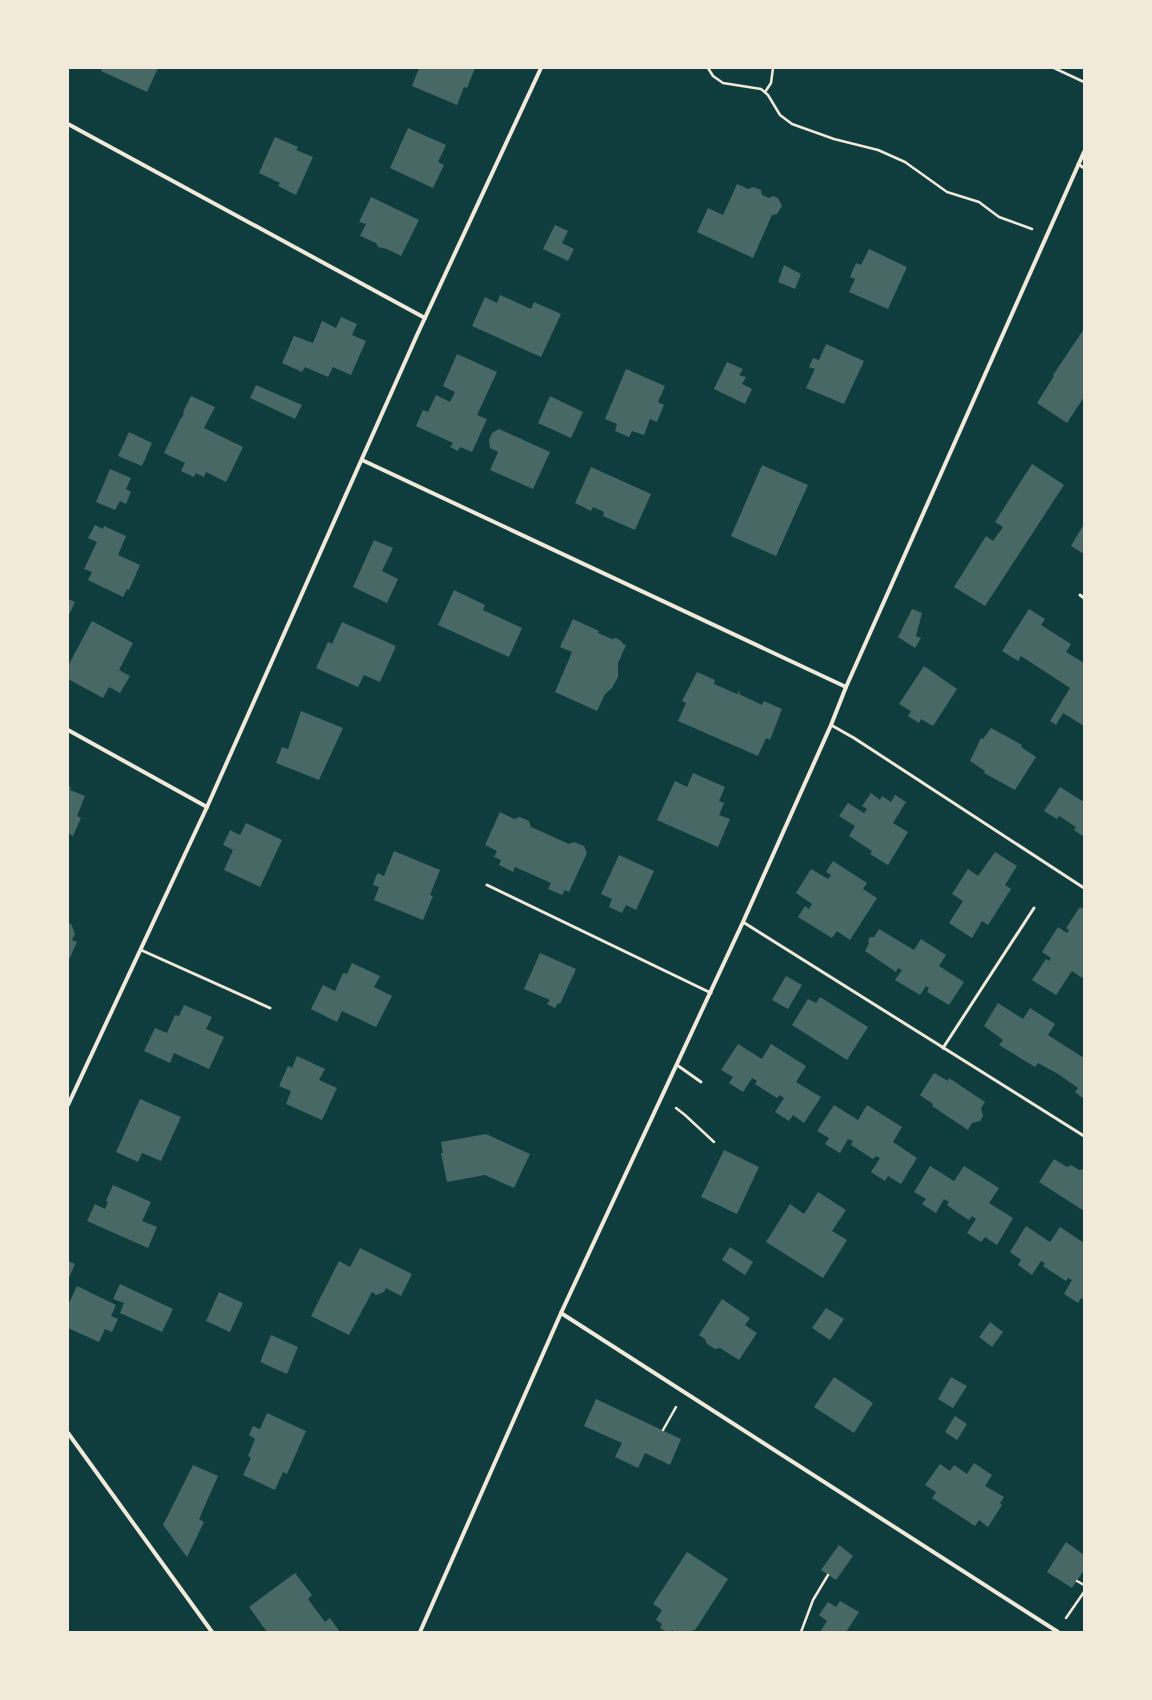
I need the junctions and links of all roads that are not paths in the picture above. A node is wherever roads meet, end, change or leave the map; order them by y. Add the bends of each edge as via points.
1 (541, 68) edge
2 (68, 124) edge
3 (1084, 152) edge
4 (1078, 164) junction
5 (1084, 168) edge
6 (425, 318) junction
7 (362, 460) junction
8 (1080, 595) dead end
9 (1084, 598) edge
10 (846, 687) junction
11 (831, 725) junction
12 (68, 730) edge
13 (207, 807) junction
14 (487, 885) dead end
15 (1084, 888) edge
16 (1034, 908) dead end
17 (743, 922) junction
18 (140, 950) junction
19 (710, 993) junction
20 (270, 1008) dead end
21 (943, 1048) junction
22 (677, 1066) junction
23 (701, 1082) dead end
24 (68, 1105) edge
25 (1084, 1136) edge
26 (561, 1312) junction
27 (68, 1433) edge
28 (212, 1632) edge
29 (420, 1632) edge
30 (1057, 1632) edge

1 - 6 street
2 - 6 street
3 - 4 street
4 - 5 lane
4 - 10 street
6 - 7 street
7 - 10 street
7 - 13 street
8 - 9 lane
10 - 11 street
11 - 15 lane
11 - 17 street
12 - 13 street
13 - 18 street
14 - 19 lane
16 - 21 lane
17 - 19 street
17 - 21 lane
18 - 20 lane
18 - 24 street
19 - 22 street
21 - 25 lane
22 - 23 lane
22 - 26 street
26 - 29 street
26 - 30 street
27 - 28 street

